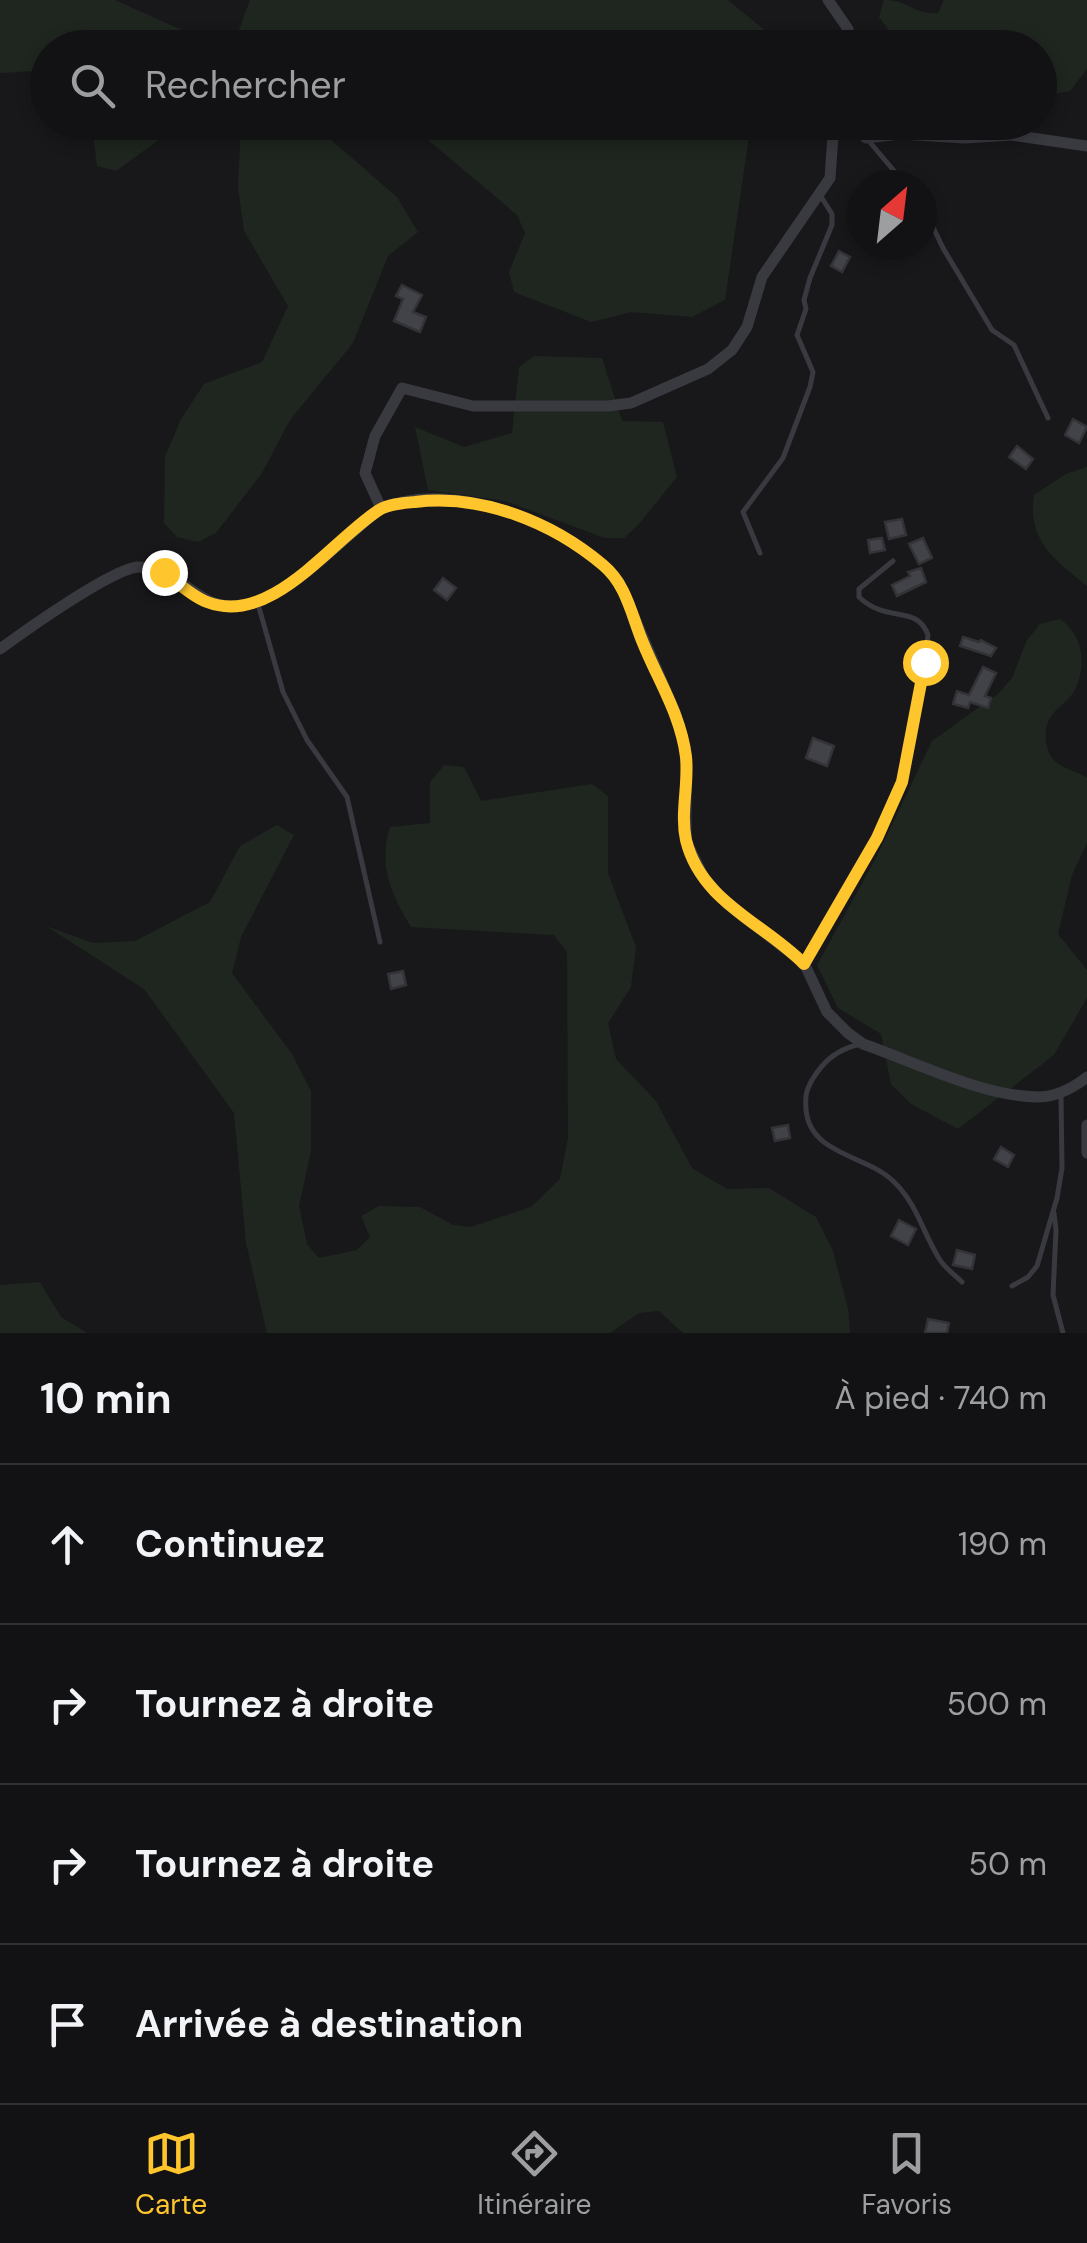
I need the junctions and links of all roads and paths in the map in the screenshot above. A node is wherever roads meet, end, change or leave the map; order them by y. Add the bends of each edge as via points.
1 (828, 0) edge
2 (848, 30) edge
3 (833, 140) edge
4 (868, 140) edge
5 (1050, 140) edge
6 (1087, 146) edge
7 (893, 170) edge
8 (820, 195) junction
9 (937, 235) edge
10 (1048, 418) dead end
11 (381, 508) junction
12 (760, 553) dead end
13 (893, 561) dead end
14 (257, 602) junction
15 (0, 649) edge
16 (380, 942) dead end
17 (804, 964) junction
18 (864, 1044) junction
19 (1087, 1077) edge
20 (1061, 1093) junction
21 (1087, 1125) edge
22 (1087, 1154) edge
23 (1053, 1210) junction
24 (962, 1282) dead end
25 (1012, 1286) dead end
26 (1063, 1333) edge

1 - 2 street
3 - 8 street via 830,178
4 - 7 lane
5 - 6 street
8 - 11 street via 762,277 747,327 708,370 631,403 474,406 402,388 375,436 365,473
8 - 12 lane via 832,225 810,278 797,336 813,372 790,444 743,512
9 - 10 lane via 992,330 1014,346
11 - 14 street
11 - 17 street via 430,500 498,510 531,519 606,566 675,712 686,753 686,841 703,876 727,904
13 - 17 lane via 859,589 860,598 885,614 916,617 928,636 910,752 877,838
14 - 15 street via 207,602 164,572 136,567
14 - 16 lane via 283,692 347,797
17 - 18 street via 827,1012
18 - 20 street via 987,1088 1039,1097
18 - 24 lane via 828,1058 815,1075 805,1093 807,1119 819,1138 891,1180 923,1221 940,1262
19 - 20 street
20 - 23 lane via 1062,1168
21 - 22 street
23 - 25 lane via 1037,1266
23 - 26 lane via 1053,1295

